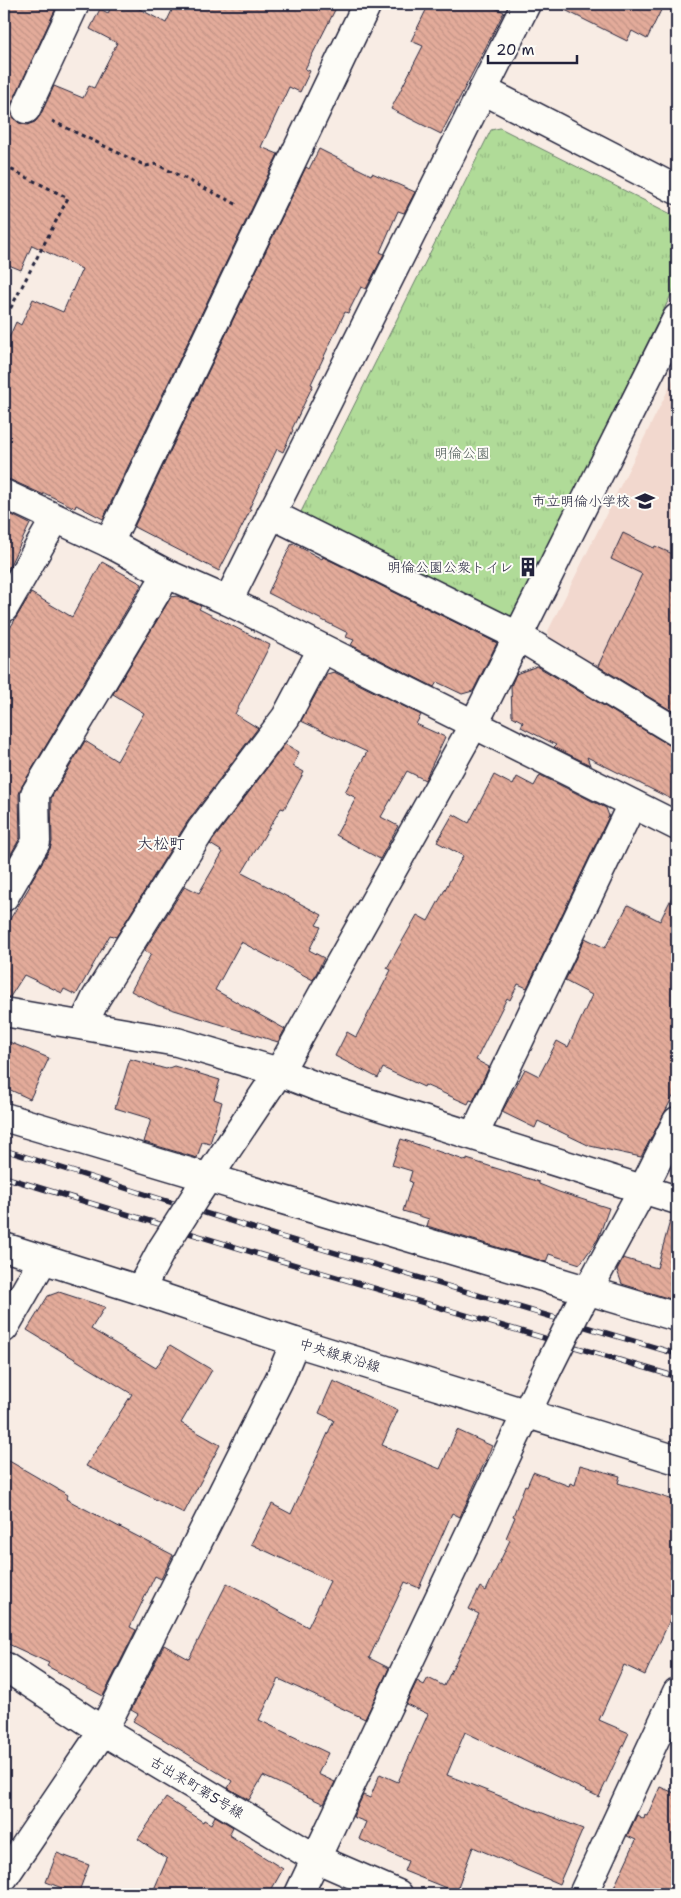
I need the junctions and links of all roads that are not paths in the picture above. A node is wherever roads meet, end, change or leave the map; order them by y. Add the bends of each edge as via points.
1 (75, 4) edge
2 (367, 4) edge
3 (526, 4) edge
4 (483, 90) junction
5 (26, 108) road end
6 (677, 190) edge
7 (677, 318) edge
8 (4, 494) edge
9 (271, 514) junction
10 (55, 519) junction
11 (109, 543) junction
12 (167, 574) junction
13 (228, 601) junction
14 (4, 608) edge
15 (518, 636) junction
16 (322, 649) junction
17 (474, 724) junction
18 (677, 732) edge
19 (632, 804) junction
20 (677, 826) edge
21 (4, 897) edge
22 (4, 1012) edge
23 (83, 1025) junction
24 (279, 1072) junction
25 (4, 1117) edge
26 (677, 1121) edge
27 (474, 1135) junction
28 (203, 1185) junction
29 (643, 1189) junction
30 (677, 1200) edge
31 (4, 1247) edge
32 (43, 1260) junction
33 (140, 1290) junction
34 (584, 1298) junction
35 (677, 1317) edge
36 (4, 1328) edge
37 (295, 1342) junction
38 (528, 1414) junction
39 (677, 1460) edge
40 (4, 1666) edge
41 (677, 1692) edge
42 (103, 1731) junction
43 (315, 1858) junction
44 (4, 1877) edge
45 (299, 1894) edge
46 (398, 1894) edge
47 (583, 1894) edge

1 - 5 street
2 - 11 street
3 - 4 street
4 - 6 street
4 - 9 street
7 - 15 street
8 - 10 street
9 - 13 street
9 - 15 street
10 - 11 street
10 - 14 street
11 - 12 street
12 - 13 street
12 - 21 street via 35,794 36,842
13 - 16 street
15 - 17 street
15 - 18 street
16 - 17 street
16 - 23 street via 286,717 201,830 96,998
17 - 19 street
17 - 24 street
19 - 20 street
19 - 27 street
22 - 23 street
23 - 24 street via 177,1042
24 - 27 street
24 - 28 street
25 - 28 street
26 - 29 street
27 - 29 street
28 - 33 street, bridge
28 - 34 street
29 - 30 street
29 - 34 street
31 - 32 street, 中央線東沿線
32 - 33 street, 中央線東沿線
32 - 36 street
33 - 37 street, 中央線東沿線
34 - 35 street
34 - 38 street, bridge
37 - 38 street, 中央線東沿線
37 - 42 street
38 - 39 street, 中央線東沿線
38 - 43 street
40 - 42 street, 古出来町第5号線
41 - 47 street
42 - 43 street, 古出来町第5号線
42 - 44 street
43 - 45 street
43 - 46 street, 古出来町第5号線

